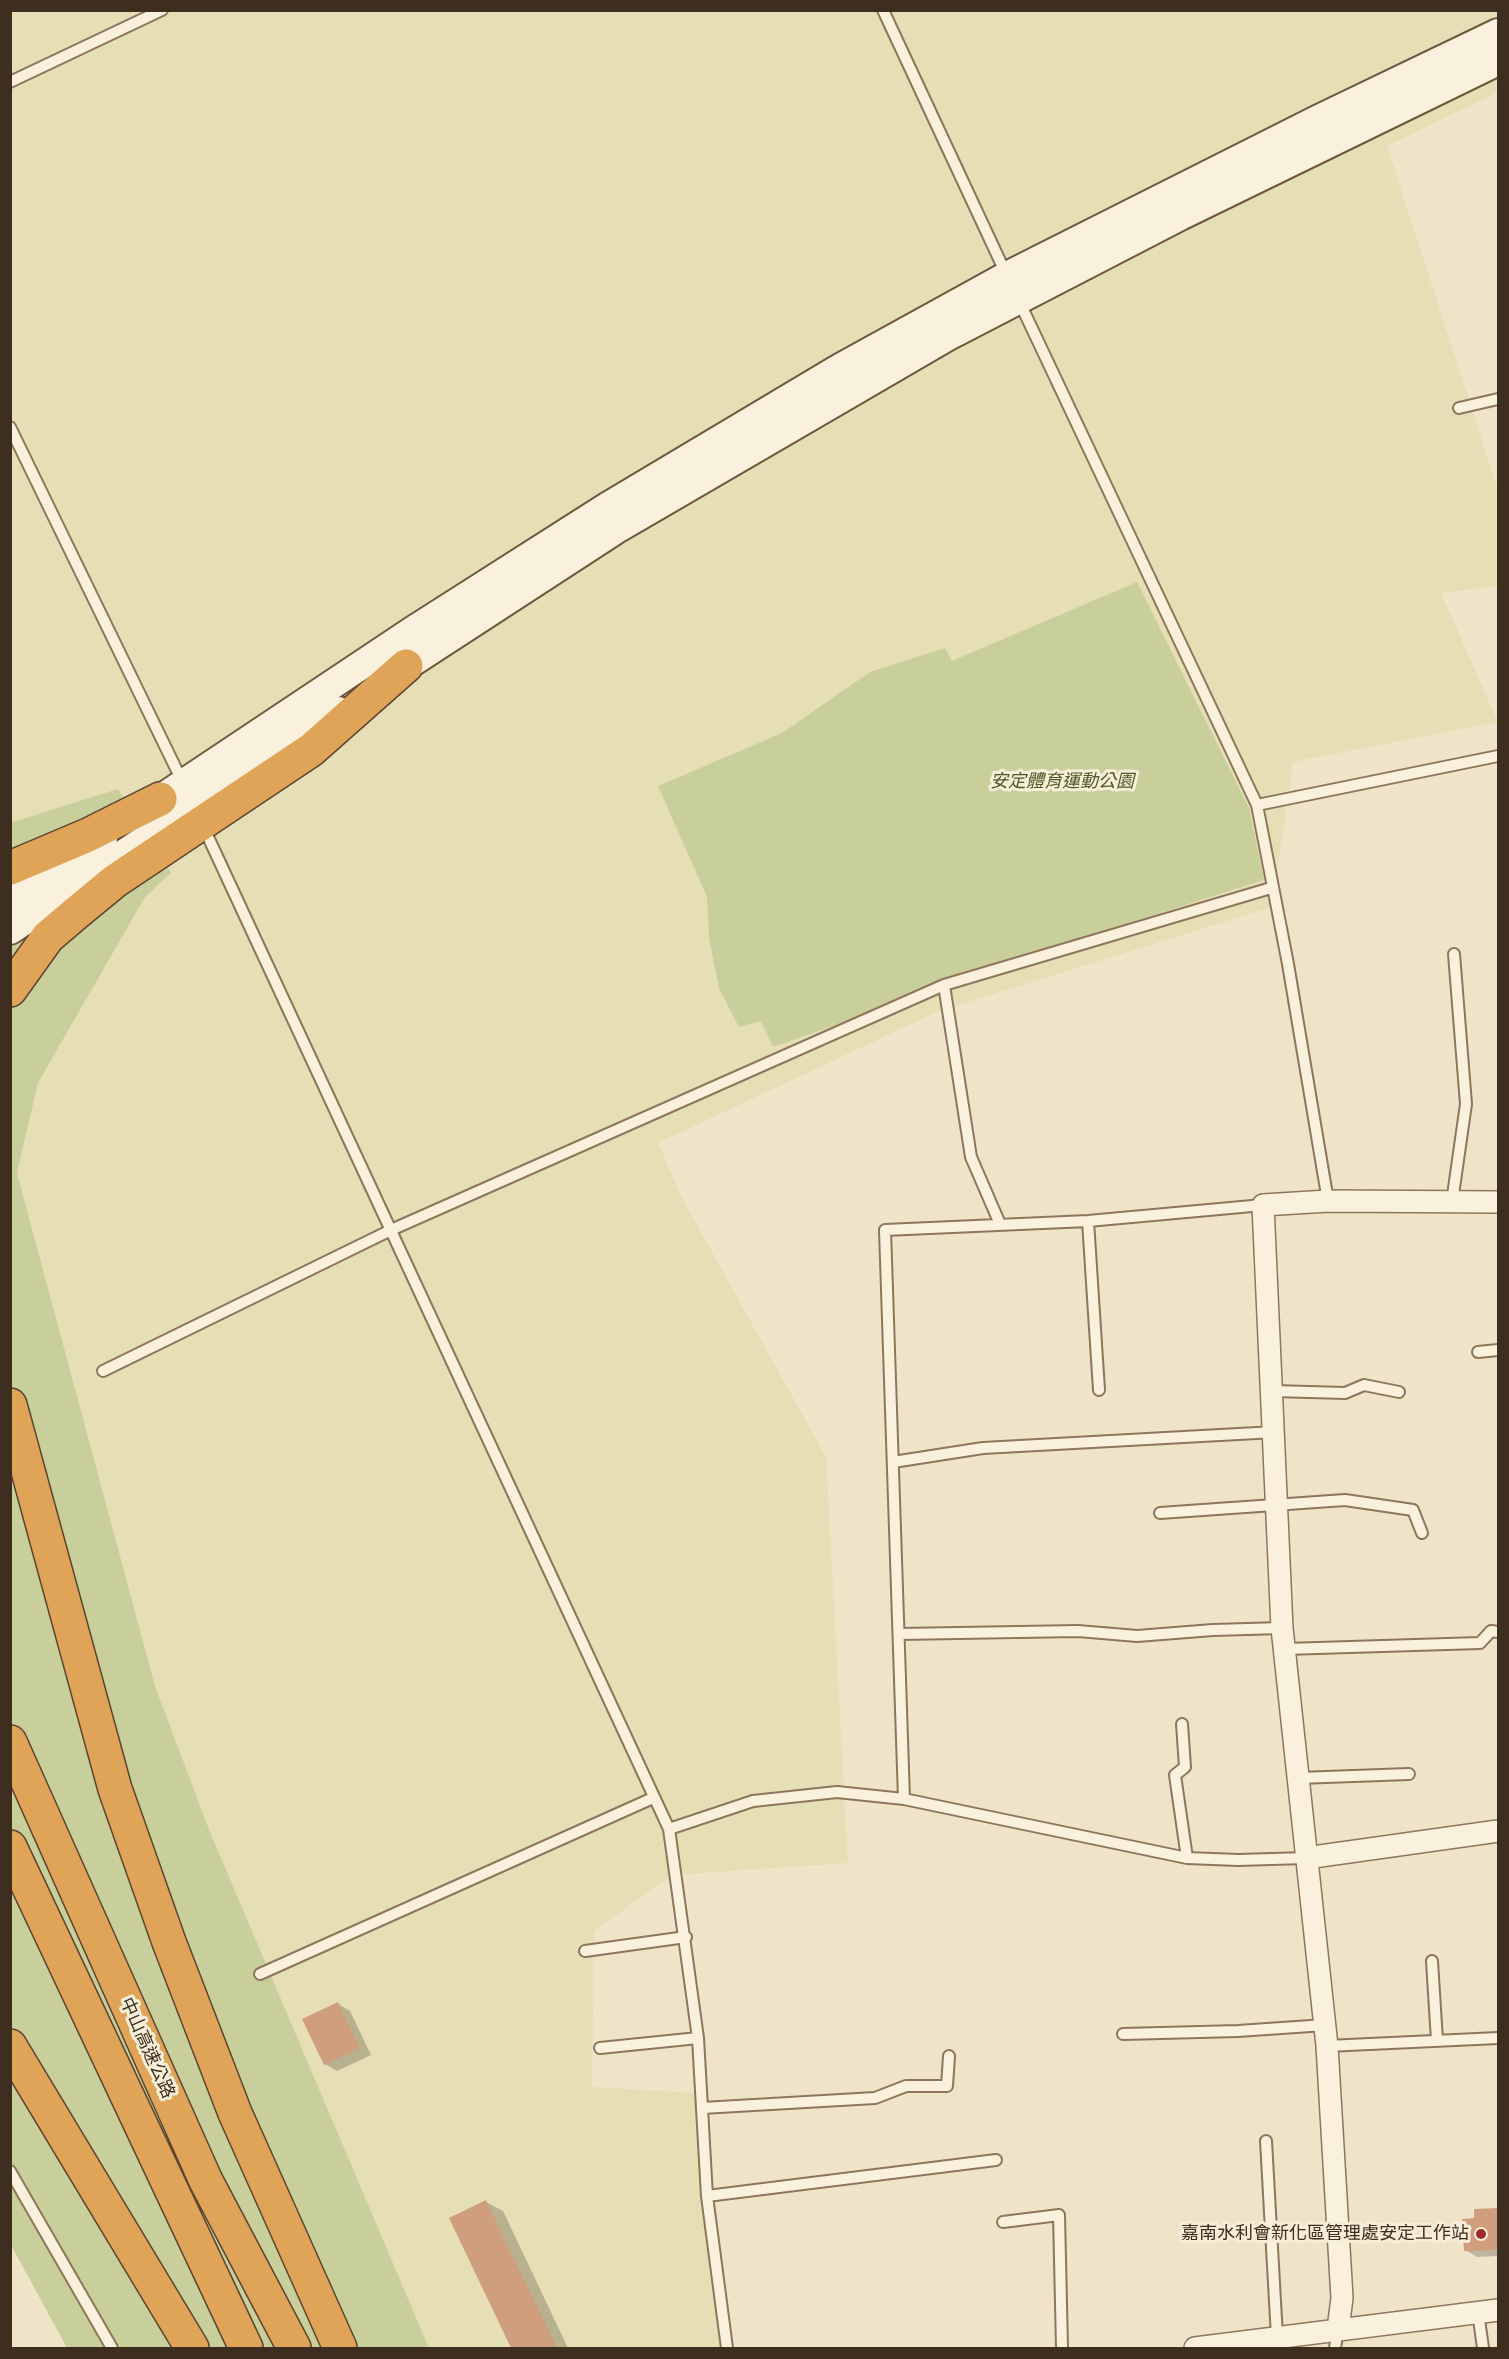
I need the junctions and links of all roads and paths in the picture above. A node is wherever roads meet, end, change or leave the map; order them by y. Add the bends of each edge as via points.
1 (162, 10) edge
2 (883, 10) edge
3 (1498, 33) edge
4 (1498, 61) edge
5 (10, 82) edge
6 (1013, 287) junction
7 (1498, 399) edge
8 (1458, 408) dead end
9 (10, 427) edge
10 (406, 666) joint
11 (1498, 756) edge
12 (187, 800) junction
13 (1257, 805) junction
14 (10, 868) edge
15 (1271, 888) junction
16 (10, 902) edge
17 (10, 930) edge
18 (1454, 954) dead end
19 (944, 985) junction
20 (10, 990) edge
21 (1328, 1201) junction
22 (1452, 1202) junction
23 (1498, 1202) edge
24 (1263, 1205) junction
25 (1088, 1221) junction
26 (1000, 1224) junction
27 (391, 1230) junction
28 (1498, 1350) edge
29 (1478, 1352) dead end
30 (103, 1371) dead end
31 (1099, 1390) dead end
32 (1273, 1391) junction
33 (1399, 1392) dead end
34 (10, 1405) edge
35 (1275, 1432) junction
36 (893, 1462) junction
37 (1278, 1506) junction
38 (1160, 1513) dead end
39 (1422, 1533) dead end
40 (1498, 1632) edge
41 (899, 1634) junction
42 (1283, 1638) junction
43 (1182, 1724) dead end
44 (10, 1742) edge
45 (1409, 1774) dead end
46 (1298, 1778) junction
47 (652, 1798) junction
48 (904, 1799) junction
49 (669, 1829) junction
50 (1498, 1831) edge
51 (10, 1847) edge
52 (1187, 1858) junction
53 (1306, 1858) junction
54 (686, 1937) junction
55 (585, 1951) dead end
56 (1432, 1961) dead end
57 (260, 1974) dead end
58 (1123, 2034) dead end
59 (1326, 2036) junction
60 (698, 2038) junction
61 (1498, 2038) edge
62 (1437, 2041) junction
63 (10, 2046) edge
64 (600, 2048) dead end
65 (949, 2056) dead end
66 (702, 2108) junction
67 (1266, 2141) dead end
68 (996, 2160) dead end
69 (10, 2171) edge
70 (707, 2196) junction
71 (1003, 2222) dead end
72 (1488, 2311) edge
73 (1277, 2337) junction
74 (1337, 2339) edge
75 (112, 2349) edge
76 (192, 2349) edge
77 (246, 2349) edge
78 (294, 2349) edge
79 (340, 2349) edge
80 (727, 2349) edge
81 (1062, 2349) edge
82 (1195, 2349) edge
83 (1483, 2349) edge

1 - 5 lane
2 - 6 lane
3 - 6 main road via 1319,119
4 - 6 main road via 1190,210
6 - 10 main road via 836,400 615,530
6 - 12 main road via 840,368 607,507
6 - 13 lane
7 - 8 lane
9 - 12 lane
10 - 12 highway via 311,750
11 - 13 lane
12 - 14 highway
12 - 16 main road
12 - 17 main road
12 - 20 highway via 115,881 48,937
12 - 27 lane
13 - 15 lane
15 - 19 lane
15 - 21 lane via 1288,964
18 - 22 lane via 1466,1104
19 - 26 lane via 971,1157
19 - 27 lane
21 - 22 street
21 - 24 street
22 - 23 street
24 - 25 lane
24 - 32 street
25 - 26 lane
25 - 31 lane
26 - 36 lane via 885,1230
27 - 30 lane
27 - 47 lane
28 - 29 lane
32 - 33 lane via 1345,1393 1364,1385
32 - 35 street
34 - 79 highway via 119,1800 235,2113
35 - 36 lane via 982,1448
35 - 37 street
36 - 41 lane
37 - 38 lane
37 - 39 lane via 1345,1500 1413,1510
37 - 42 street
40 - 42 lane via 1491,1631 1480,1643
41 - 42 lane via 1078,1631 1137,1636 1213,1630
41 - 48 lane
42 - 46 street
43 - 52 lane via 1185,1767 1175,1775
44 - 78 highway, 中山高速公路 via 206,2181
45 - 46 lane
46 - 53 street
47 - 49 lane
47 - 57 lane
48 - 49 lane via 837,1792 753,1801
48 - 52 lane
49 - 54 lane
50 - 53 street
51 - 77 highway, 中山高速公路
52 - 53 lane
53 - 59 street
54 - 55 lane
54 - 60 lane
56 - 62 lane
58 - 59 lane via 1238,2031
59 - 62 lane
59 - 74 street via 1342,2298
60 - 64 lane
60 - 66 lane
61 - 62 lane
63 - 76 highway
65 - 66 lane via 947,2086 906,2086 874,2098
66 - 70 lane
67 - 73 lane
68 - 70 lane
69 - 75 lane
70 - 80 lane
71 - 81 lane via 1059,2215
72 - 74 street
72 - 83 lane
73 - 74 street
73 - 82 street

